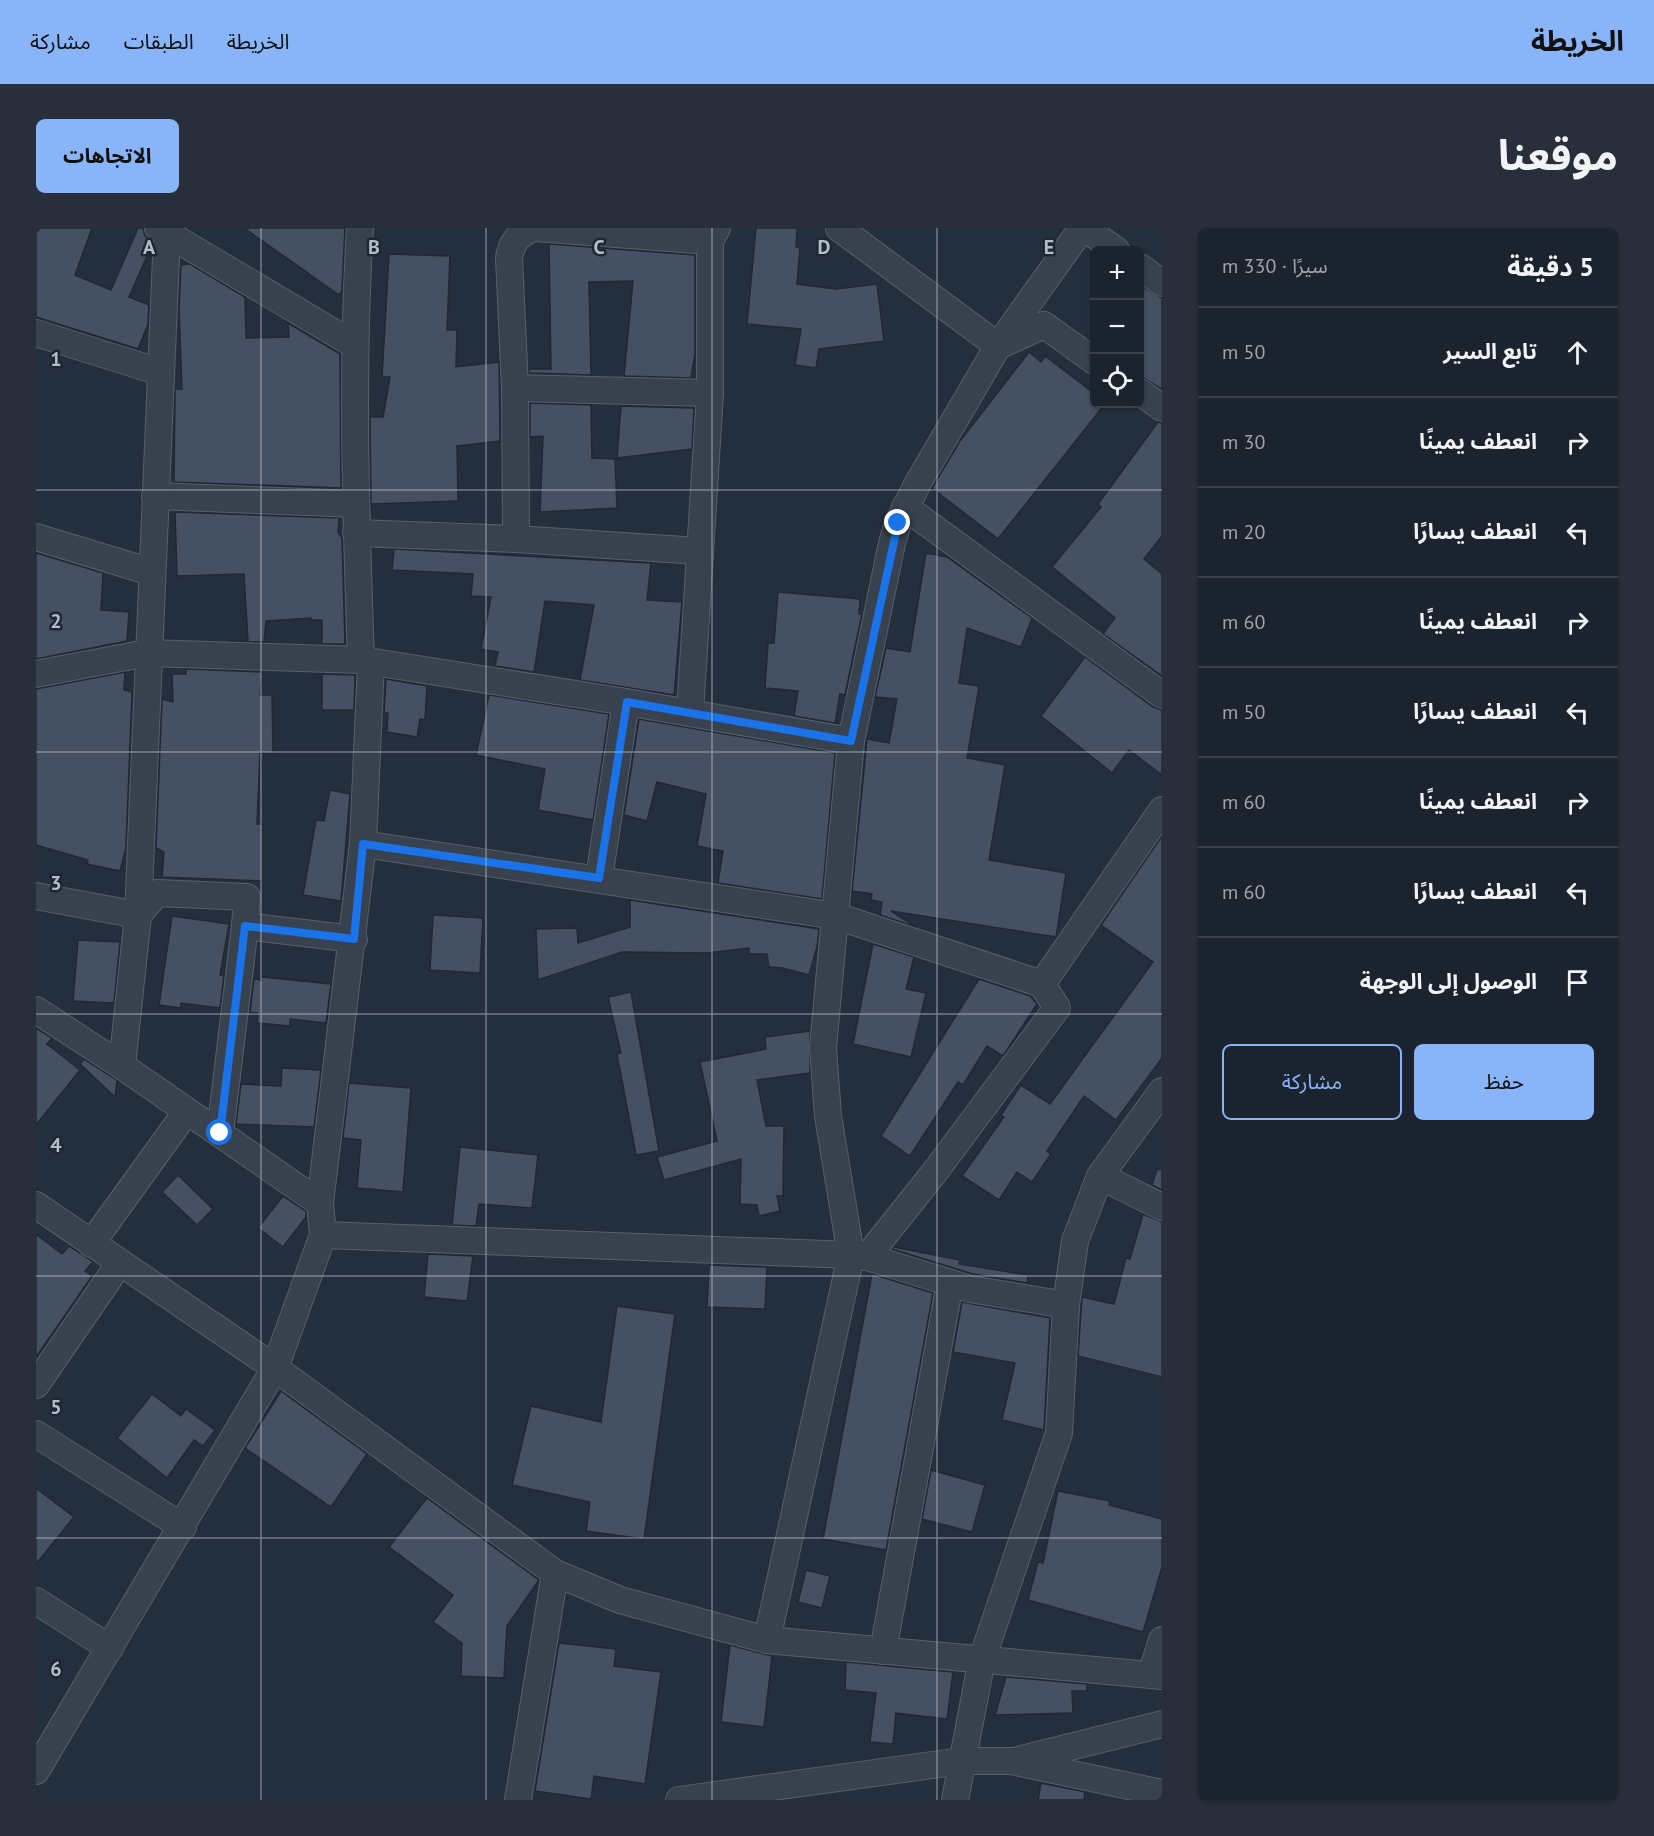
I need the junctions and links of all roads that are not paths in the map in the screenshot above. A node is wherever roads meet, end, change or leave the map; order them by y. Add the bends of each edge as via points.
1 (360, 228) edge
2 (839, 228) edge
3 (1083, 228) edge
4 (162, 231) edge
5 (714, 234) edge
6 (1110, 246) edge
7 (1144, 270) edge
8 (1162, 283) edge
9 (36, 333) edge
10 (355, 345) junction
11 (998, 346) junction
12 (1090, 357) edge
13 (160, 372) junction
14 (515, 388) junction
15 (710, 393) junction
16 (1144, 395) edge
17 (1162, 408) edge
18 (154, 496) junction
19 (356, 504) junction
20 (905, 507) junction
21 (356, 533) junction
22 (36, 537) edge
23 (516, 539) junction
24 (699, 551) junction
25 (151, 572) junction
26 (147, 653) junction
27 (366, 661) junction
28 (36, 674) edge
29 (1162, 695) edge
30 (627, 702) junction
31 (690, 713) junction
32 (851, 741) junction
33 (1162, 810) edge
34 (363, 844) junction
35 (599, 878) junction
36 (36, 896) edge
37 (138, 915) junction
38 (836, 916) junction
39 (245, 926) junction
40 (354, 939) junction
41 (1042, 984) junction
42 (36, 1010) edge
43 (122, 1066) junction
44 (1162, 1091) edge
45 (187, 1111) junction
46 (220, 1133) junction
47 (1100, 1176) junction
48 (320, 1203) junction
49 (36, 1205) edge
50 (1162, 1207) edge
51 (323, 1235) junction
52 (91, 1244) junction
53 (859, 1256) junction
54 (119, 1264) junction
55 (950, 1283) junction
56 (1066, 1305) junction
57 (275, 1368) junction
58 (36, 1385) edge
59 (36, 1434) edge
60 (183, 1527) junction
61 (555, 1573) junction
62 (36, 1601) edge
63 (767, 1640) junction
64 (1162, 1640) edge
65 (110, 1648) junction
66 (883, 1651) junction
67 (982, 1659) junction
68 (1157, 1676) edge
69 (1162, 1724) edge
70 (961, 1761) junction
71 (1011, 1761) junction
72 (36, 1771) edge
73 (1162, 1793) edge
74 (518, 1800) edge
75 (679, 1800) edge
76 (955, 1800) edge

1 - 10 street
2 - 11 street
3 - 6 street
3 - 11 street
4 - 10 street
4 - 13 street
5 - 14 street via 535,228 522,233 513,243 509,258
5 - 15 street
7 - 8 street
9 - 13 street
10 - 19 street
11 - 12 street via 1044,325
11 - 20 street
13 - 18 street
14 - 15 street
14 - 23 street
15 - 24 street
16 - 17 street
18 - 19 street
18 - 25 street
19 - 21 street
20 - 29 street
20 - 32 street via 892,543
21 - 23 street
21 - 27 street
22 - 25 street
23 - 24 street
24 - 31 street
25 - 26 street
26 - 27 street
26 - 28 street
26 - 37 street
27 - 30 street
27 - 34 street
30 - 31 street
30 - 35 street
31 - 32 street
32 - 38 street
33 - 41 street
34 - 35 street
34 - 40 street
35 - 38 street
36 - 37 street
37 - 39 street via 158,893 247,897
37 - 43 street
38 - 41 street
38 - 53 street via 823,1048 828,1116
39 - 40 street
39 - 46 street
40 - 48 street
41 - 53 street via 1057,1008 934,1173
42 - 43 street
43 - 45 street
44 - 47 street
45 - 46 street
45 - 52 street
46 - 48 street
47 - 50 street
47 - 56 street via 1075,1241
48 - 51 street
49 - 52 street
51 - 53 street
51 - 57 street
52 - 54 street
53 - 55 street
53 - 63 street
54 - 57 street
54 - 58 street
55 - 56 street
55 - 66 street
56 - 67 street via 1059,1433
57 - 60 street
57 - 61 street
59 - 60 street
60 - 65 street
61 - 63 street via 621,1600
61 - 74 street
62 - 65 street
63 - 66 street
64 - 68 street
65 - 72 street
66 - 67 street
67 - 68 street
67 - 70 street
69 - 71 street
70 - 71 street
70 - 75 street
70 - 76 street
71 - 73 street

